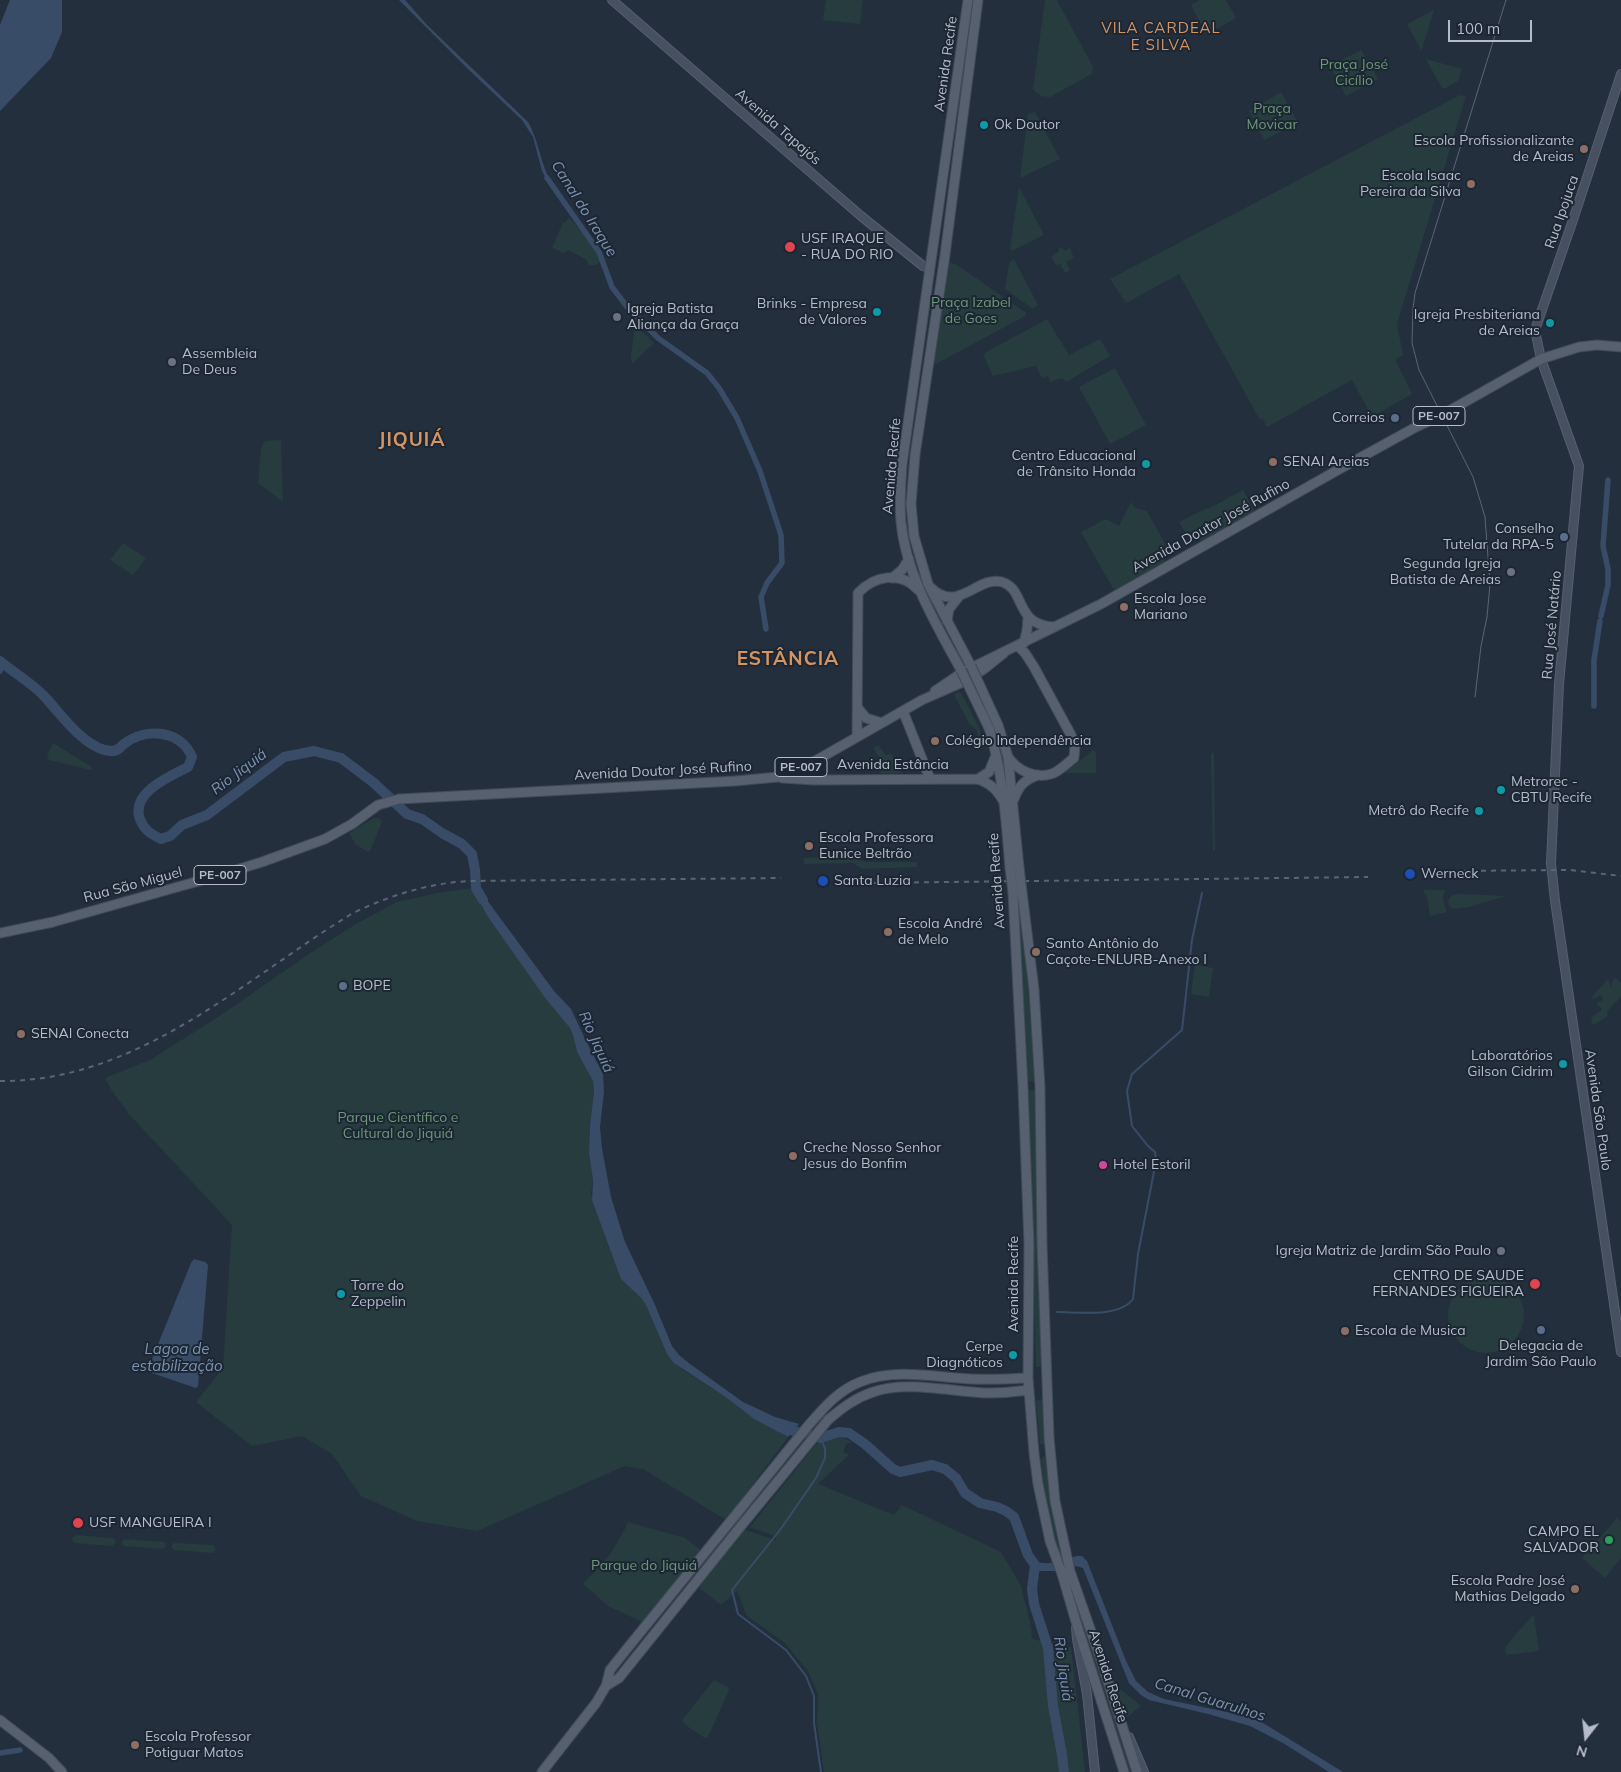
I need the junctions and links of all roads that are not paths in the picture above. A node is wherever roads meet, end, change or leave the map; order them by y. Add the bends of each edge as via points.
1 (612, 0) edge
2 (968, 0) edge
3 (978, 0) edge
4 (1621, 74) edge
5 (930, 269) junction
6 (1621, 347) edge
7 (1542, 359) junction
8 (909, 559) junction
9 (891, 578) junction
10 (928, 584) junction
11 (922, 594) junction
12 (961, 595) junction
13 (1028, 617) junction
14 (948, 621) junction
15 (1055, 627) junction
16 (1020, 645) junction
17 (857, 705) junction
18 (903, 711) junction
19 (882, 723) junction
20 (994, 726) junction
21 (857, 737) junction
22 (997, 752) junction
23 (1008, 757) junction
24 (1039, 775) junction
25 (778, 777) junction
26 (930, 779) junction
27 (978, 779) junction
28 (1009, 803) junction
29 (380, 804) joint
30 (1018, 893) junction
31 (1555, 901) joint
32 (0, 933) edge
33 (1621, 1352) edge
34 (1028, 1378) junction
35 (1029, 1390) junction
36 (1061, 1556) junction
37 (1066, 1572) junction
38 (1076, 1622) junction
39 (606, 1686) junction
40 (0, 1720) edge
41 (1124, 1730) junction
42 (1095, 1771) edge
43 (62, 1772) edge
44 (542, 1772) edge
45 (1124, 1772) edge
46 (1137, 1772) edge
47 (1144, 1772) edge

1 - 5 main road, Avenida Tapajós via 861,216
2 - 5 main road, Avenida Recife
3 - 10 main road, Avenida Recife via 915,454 911,504 914,536
4 - 7 main road, Rua Ipojuca via 1536,324 1536,339
5 - 8 main road, Avenida Recife via 902,465 901,523
6 - 7 main road, Avenida Doutor José Rufino / PE-007 via 1579,347
7 - 15 main road, Avenida Doutor José Rufino / PE-007
7 - 31 main road, Rua José Natário via 1579,466 1559,684 1551,863
8 - 9 main road
8 - 11 main road, Avenida Recife
9 - 11 main road via 909,581
9 - 17 main road via 872,582 858,593
10 - 12 main road via 945,596
10 - 14 main road, Avenida Recife
11 - 20 main road, Avenida Recife, bridge
12 - 13 main road via 993,582 1004,583 1013,591
12 - 14 main road via 949,609
13 - 15 main road via 1040,625
13 - 16 main road via 1027,630
14 - 20 main road, Avenida Recife, bridge
15 - 16 main road, Avenida Doutor José Rufino / PE-007
16 - 18 main road, Avenida Doutor José Rufino / PE-007 via 963,672
16 - 24 main road via 1075,745 1074,758 1052,774
17 - 19 main road via 862,716
17 - 21 main road
18 - 19 main road, Avenida Doutor José Rufino / PE-007
18 - 26 main road
19 - 21 main road, Avenida Doutor José Rufino / PE-007
20 - 22 main road, Avenida Recife
20 - 23 main road, Avenida Recife via 1006,745
21 - 25 main road, Avenida Doutor José Rufino / PE-007
22 - 27 main road via 989,772
22 - 28 main road, Avenida Recife
23 - 24 main road via 1018,769
23 - 28 main road, Avenida Recife
24 - 28 main road via 1020,785
25 - 26 main road, Avenida Estância via 814,780
25 - 29 main road, Avenida Doutor José Rufino / PE-007 via 399,799
26 - 27 main road, Avenida Estância
27 - 28 main road via 994,788
28 - 30 main road, Avenida Recife, bridge
29 - 32 main road, Rua São Miguel / PE-007 via 324,839 262,862 53,922
30 - 34 main road, Avenida Recife via 1028,1234
30 - 36 main road, Avenida Recife via 1034,989 1040,1087 1049,1436
31 - 33 main road, Avenida São Paulo
34 - 35 main road, Avenida Recife
34 - 39 main road via 988,1380 887,1375 859,1382 830,1401 610,1670
35 - 36 main road, Avenida Recife via 1038,1484 1047,1530
35 - 39 main road via 986,1393 909,1387 874,1391 854,1400 828,1420 619,1678
36 - 37 main road, Avenida Recife
37 - 38 main road, Avenida Recife
37 - 41 main road, Avenida Recife
38 - 42 main road
38 - 45 main road, Avenida Recife
39 - 44 main road
40 - 43 main road
41 - 46 main road, Avenida Recife
41 - 47 main road

